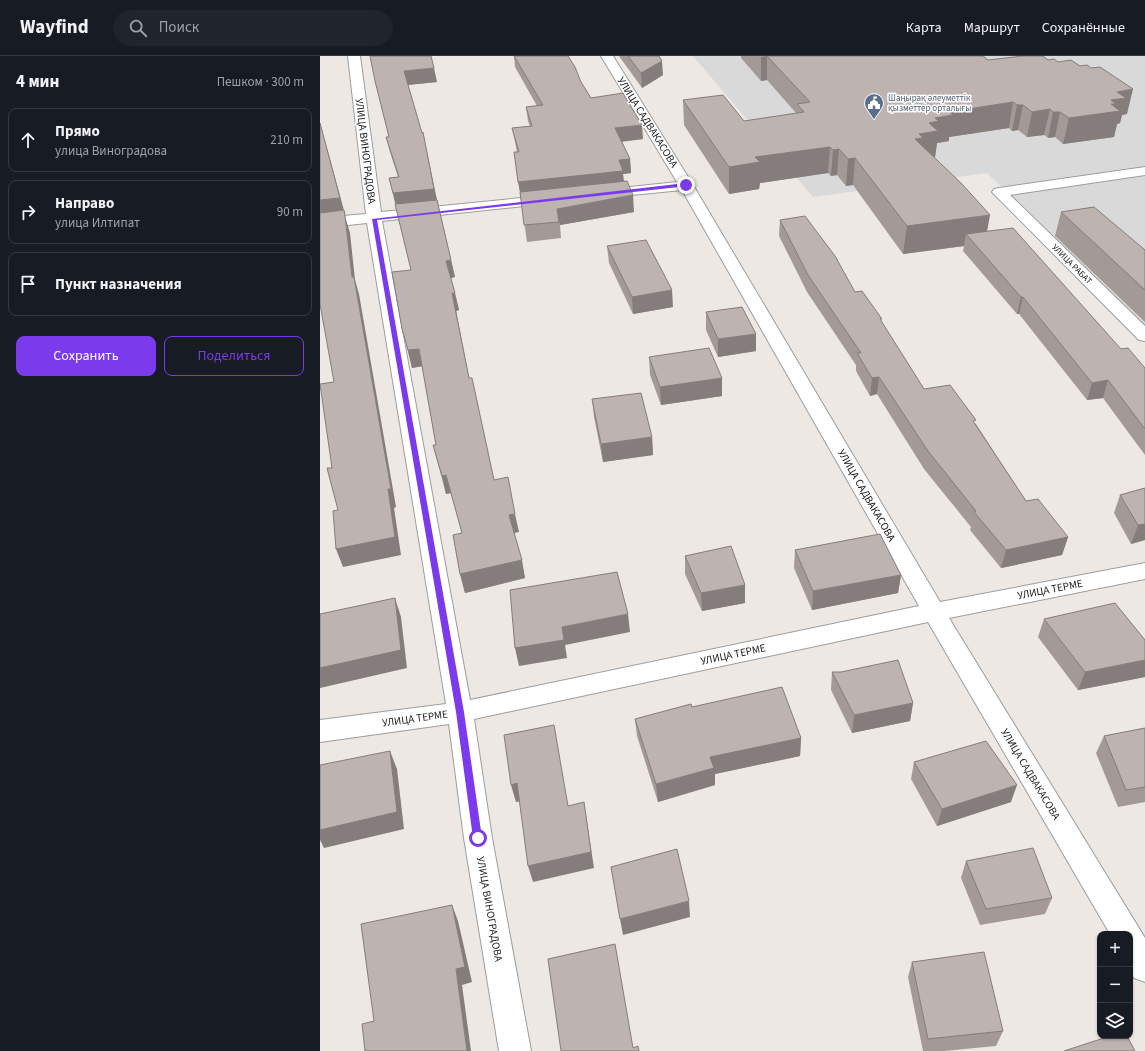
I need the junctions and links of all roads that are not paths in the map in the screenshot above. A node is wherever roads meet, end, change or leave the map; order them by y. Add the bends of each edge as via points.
1 (354, 56) edge
2 (607, 56) edge
3 (1145, 170) edge
4 (686, 185) junction
5 (585, 196) edge
6 (569, 198) edge
7 (374, 219) junction
8 (320, 223) edge
9 (1145, 336) edge
10 (1145, 571) edge
11 (934, 612) junction
12 (460, 712) junction
13 (320, 731) edge
14 (1124, 931) edge
15 (1133, 946) edge
16 (1145, 966) edge
17 (515, 1051) edge

1 - 7 street, УЛИЦА ВИНОГРАДОВА
2 - 4 street, УЛИЦА САДВАКАСОВА
3 - 9 street, УЛИЦА РАБАТ via 999,192
4 - 5 street
4 - 11 street, УЛИЦА САДВАКАСОВА
6 - 7 street
7 - 8 street
7 - 12 street, УЛИЦА ВИНОГРАДОВА
10 - 11 street, УЛИЦА ТЕРМЕ
11 - 12 street, УЛИЦА ТЕРМЕ
11 - 14 street, УЛИЦА САДВАКАСОВА
12 - 13 street, УЛИЦА ТЕРМЕ
12 - 17 street, УЛИЦА ВИНОГРАДОВА via 478,838
15 - 16 street

